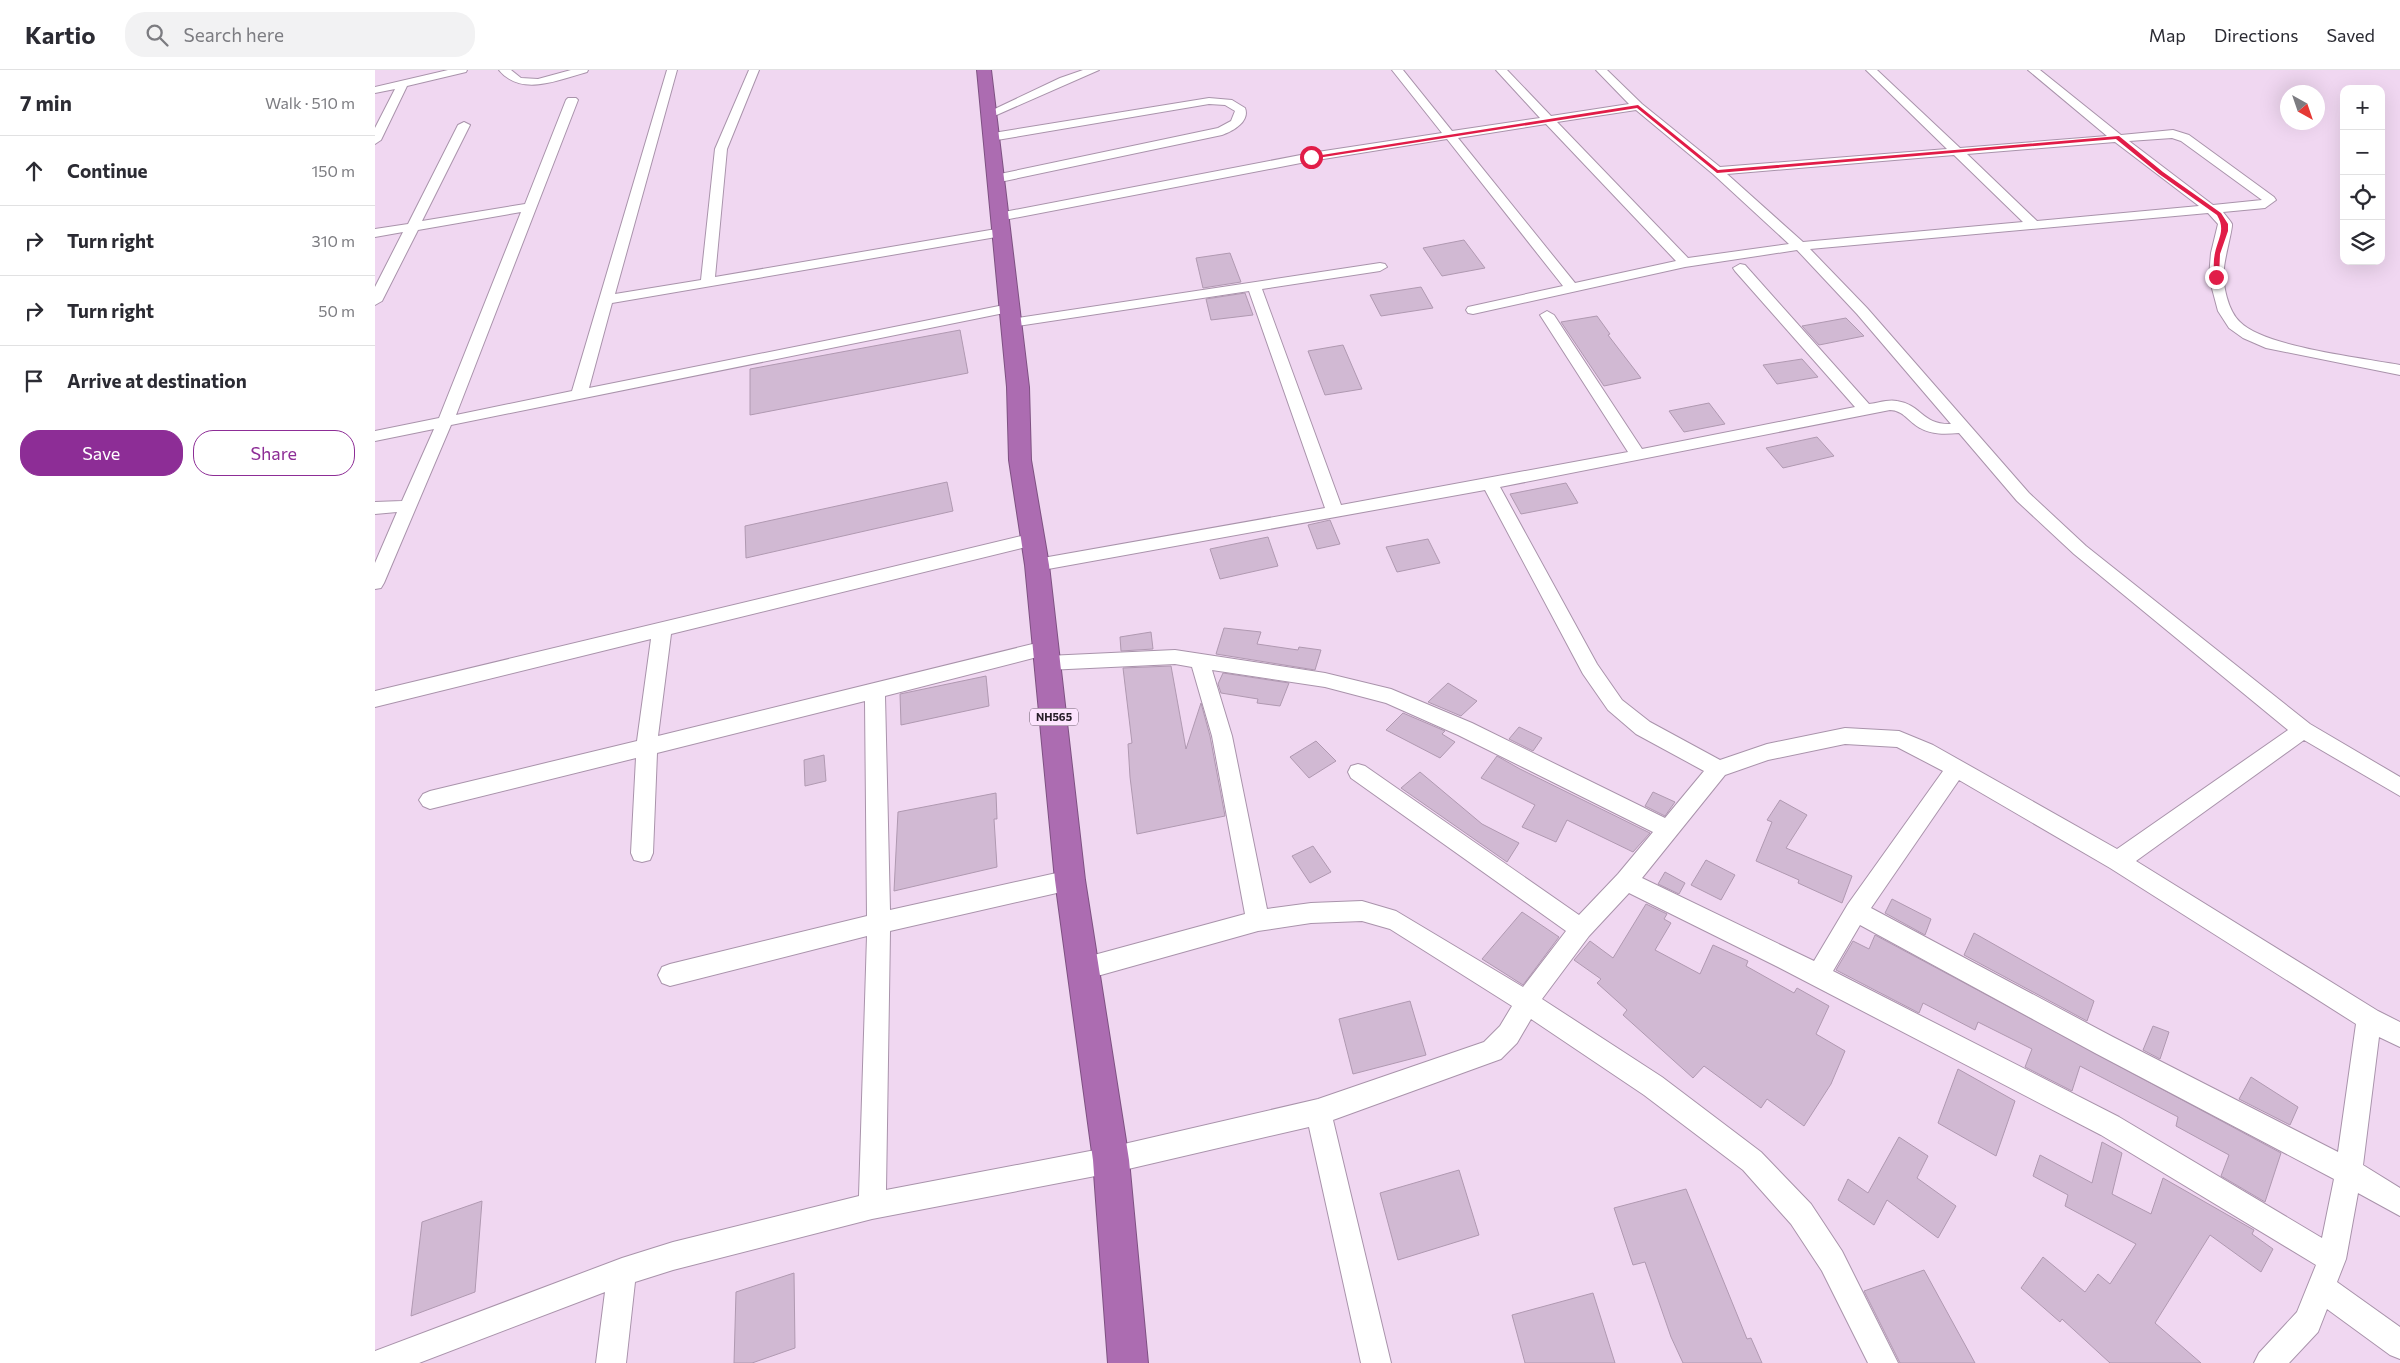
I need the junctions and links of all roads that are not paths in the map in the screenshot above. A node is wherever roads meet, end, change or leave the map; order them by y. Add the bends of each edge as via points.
1 (462, 70) edge
2 (504, 70) edge
3 (583, 70) edge
4 (672, 70) edge
5 (754, 70) edge
6 (984, 70) edge
7 (1094, 70) edge
8 (1397, 70) edge
9 (1501, 70) edge
10 (1601, 70) edge
11 (1871, 70) edge
12 (2033, 70) edge
13 (416, 75) edge
14 (403, 83) junction
15 (375, 90) edge
16 (572, 100) dead end
17 (1638, 106) junction
18 (1548, 120) junction
19 (464, 125) dead end
20 (990, 126) junction
21 (1449, 136) junction
22 (2117, 137) junction
23 (375, 140) edge
24 (1955, 151) junction
25 (1717, 172) junction
26 (995, 179) junction
27 (530, 207) junction
28 (2213, 209) junction
29 (1000, 224) junction
30 (2034, 225) junction
31 (413, 227) junction
32 (375, 233) edge
33 (1800, 246) junction
34 (1685, 263) junction
35 (1380, 267) dead end
36 (1740, 268) dead end
37 (708, 282) junction
38 (1254, 286) junction
39 (1572, 288) junction
40 (607, 300) junction
41 (375, 301) edge
42 (1473, 310) dead end
43 (1010, 315) junction
44 (1547, 315) dead end
45 (2400, 370) edge
46 (579, 395) junction
47 (1866, 410) junction
48 (445, 422) junction
49 (1963, 428) junction
50 (375, 436) edge
51 (1638, 455) junction
52 (1490, 484) junction
53 (409, 506) junction
54 (375, 508) edge
55 (1335, 512) junction
56 (1035, 552) junction
57 (375, 582) edge
58 (661, 628) junction
59 (1046, 656) junction
60 (1200, 661) junction
61 (875, 691) junction
62 (375, 699) edge
63 (2303, 730) junction
64 (647, 746) junction
65 (1718, 769) junction
66 (1955, 770) junction
67 (1358, 772) dead end
68 (2400, 787) edge
69 (430, 800) dead end
70 (1668, 829) junction
71 (642, 853) dead end
72 (2118, 861) junction
73 (1070, 880) junction
74 (1625, 881) junction
75 (1856, 911) junction
76 (1257, 921) junction
77 (879, 923) junction
78 (1581, 929) junction
79 (1083, 969) junction
80 (669, 975) dead end
81 (1818, 976) junction
82 (1526, 1002) junction
83 (2369, 1019) junction
84 (2400, 1036) edge
85 (1318, 1112) junction
86 (1111, 1160) junction
87 (2349, 1172) junction
88 (2400, 1204) edge
89 (872, 1206) junction
90 (2332, 1259) junction
91 (622, 1272) junction
92 (2321, 1287) junction
93 (2400, 1346) edge
94 (381, 1363) edge
95 (611, 1363) edge
96 (1128, 1363) edge
97 (1377, 1363) edge
98 (1883, 1363) edge
99 (2269, 1363) edge

1 - 13 street
2 - 3 street via 517,81 538,82
4 - 40 street
5 - 37 street via 721,149
6 - 20 highway, NH565
7 - 20 street via 1064,80
8 - 21 street
9 - 18 street
10 - 17 street
11 - 24 street
12 - 22 street
13 - 14 street
14 - 15 street
14 - 23 street
16 - 27 street
17 - 18 street
17 - 25 street
18 - 21 street
18 - 34 street
19 - 31 street
20 - 26 highway, NH565
20 - 26 street via 1209,101 1228,102 1241,110 1235,125 1222,131
21 - 29 street via 1311,157
21 - 39 street
22 - 24 street
22 - 28 street via 2182,189
22 - 28 street via 2179,135 2270,200 2265,204
24 - 25 street
24 - 30 street
25 - 33 street
26 - 29 highway, NH565
27 - 31 street
27 - 48 street
28 - 30 street
28 - 45 street via 2225,224 2216,277 2225,312 2234,325 2271,345
29 - 37 street
29 - 43 highway, NH565
30 - 33 street
31 - 32 street
31 - 41 street
33 - 34 street
33 - 49 street via 1863,311
34 - 39 street
35 - 38 street
36 - 47 street
37 - 40 street
38 - 43 street
38 - 55 street
39 - 42 street
40 - 46 street
43 - 46 street
43 - 56 highway, NH565 via 1018,387 1021,460
44 - 51 street
46 - 48 street
47 - 49 street via 1896,405 1909,410 1927,426
47 - 51 street
48 - 50 street
48 - 53 street
49 - 63 street via 2023,497 2080,550
51 - 52 street
52 - 55 street
52 - 65 street via 1590,669 1615,705 1643,728
53 - 54 street
53 - 57 street
55 - 56 street
56 - 58 street
56 - 59 highway, NH565
58 - 62 street
58 - 64 street
59 - 60 street via 1175,657
59 - 61 street
59 - 73 highway, NH565
60 - 70 street via 1325,680 1391,697 1465,729
60 - 76 street via 1221,736
61 - 64 street
61 - 77 street
63 - 68 street
63 - 72 street
64 - 69 street
64 - 71 street
65 - 66 street via 1767,752 1845,736 1899,739 1926,751
65 - 70 street
66 - 72 street
66 - 75 street
67 - 78 street
70 - 74 street
72 - 83 street
73 - 77 street
73 - 79 highway, NH565
74 - 78 street
74 - 81 street
75 - 81 street
75 - 87 street
76 - 79 street
76 - 82 street via 1311,913 1362,911 1396,921
77 - 80 street
77 - 89 street
78 - 82 street
79 - 86 highway, NH565
81 - 90 street via 2110,1126
82 - 85 street via 1516,1026 1492,1051
82 - 98 street via 1653,1086 1752,1161 1801,1214 1832,1261
83 - 84 street
83 - 87 street
85 - 86 street
85 - 97 street
86 - 89 street
86 - 96 highway, NH565
87 - 88 street
87 - 90 street
89 - 91 street
90 - 92 street
91 - 94 street
91 - 95 street
92 - 93 street
92 - 99 street via 2308,1322

